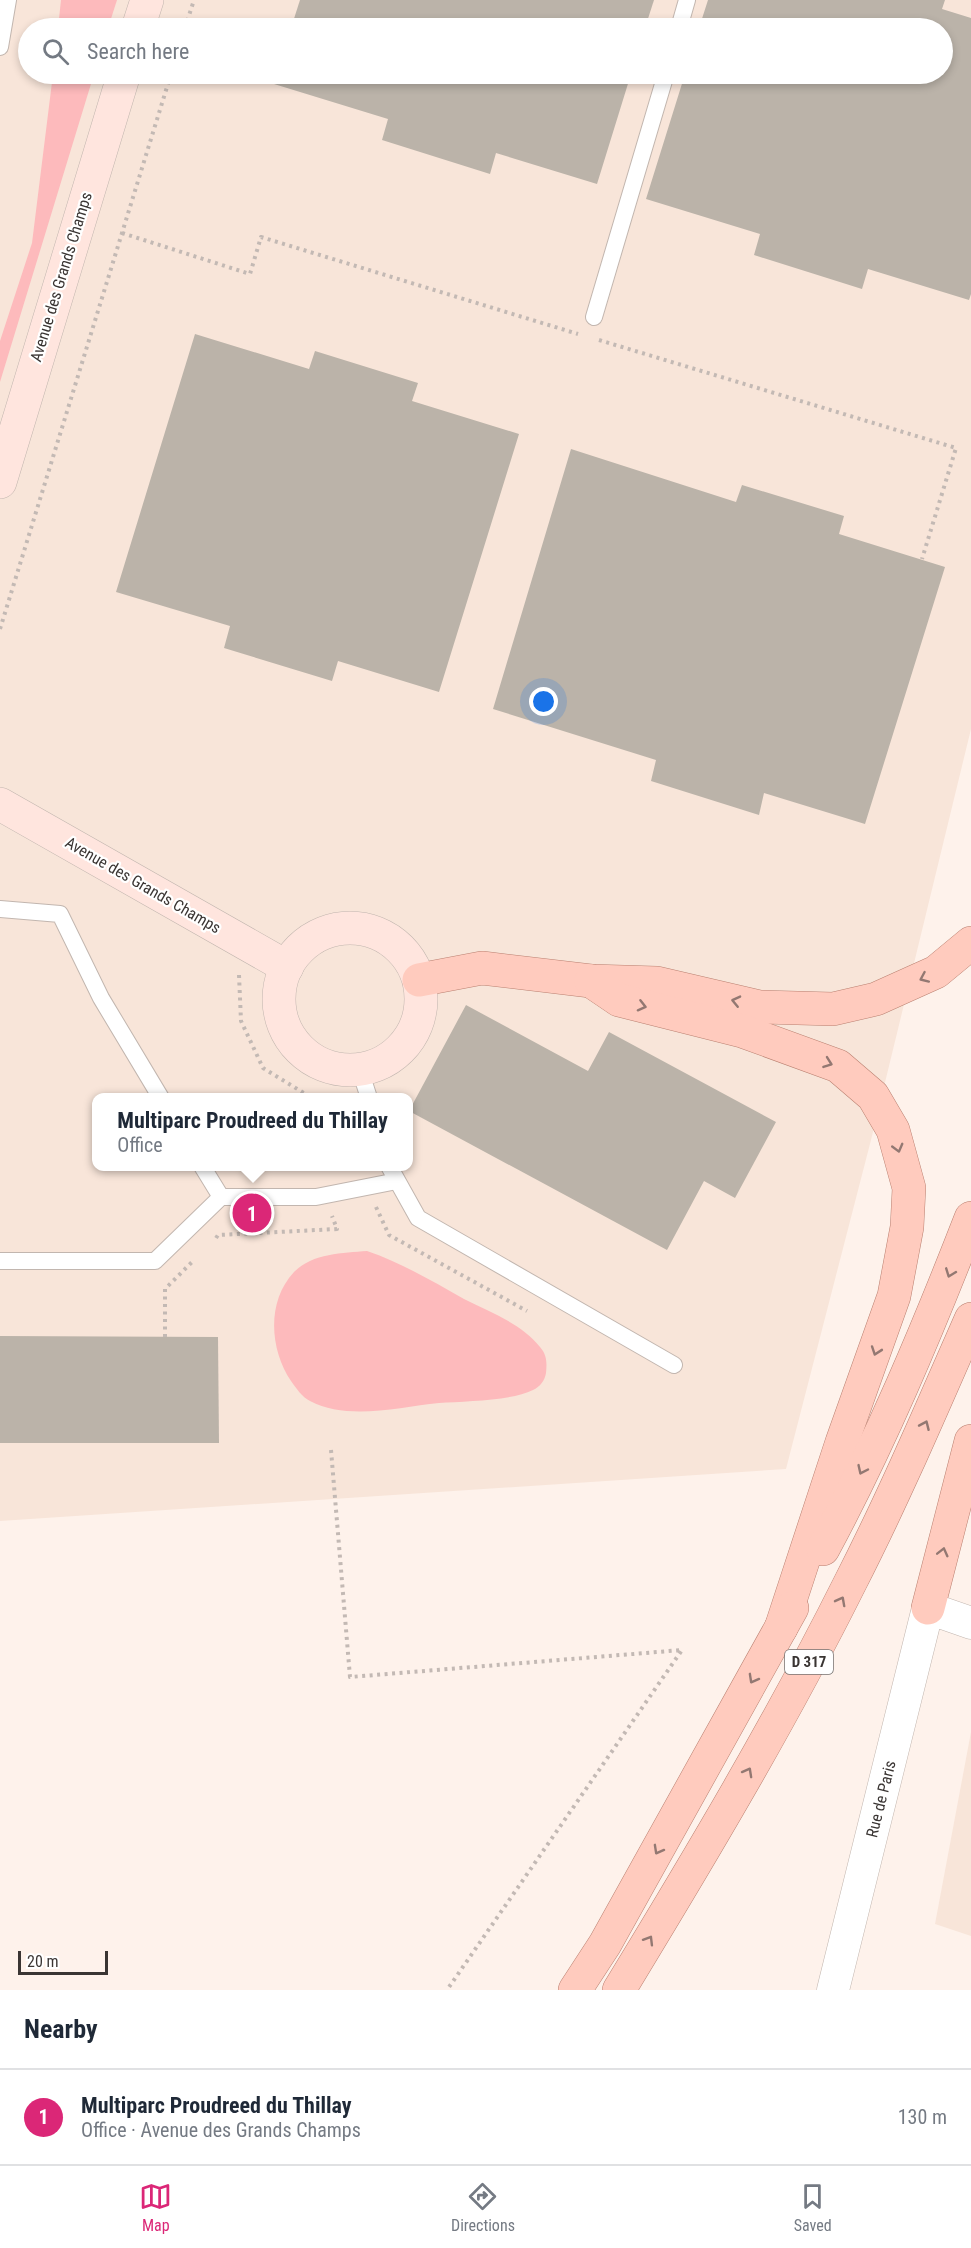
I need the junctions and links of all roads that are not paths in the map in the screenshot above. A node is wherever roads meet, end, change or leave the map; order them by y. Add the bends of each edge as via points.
1 (8, 0) edge
2 (147, 0) edge
3 (687, 0) edge
4 (141, 18) edge
5 (682, 18) edge
6 (0, 47) edge
7 (121, 84) edge
8 (663, 84) edge
9 (594, 317) dead end
10 (0, 482) edge
11 (0, 804) edge
12 (0, 909) edge
13 (971, 943) edge
14 (287, 967) junction
15 (419, 980) junction
16 (591, 981) junction
17 (364, 1084) edge
18 (158, 1093) edge
19 (205, 1171) edge
20 (393, 1174) edge
21 (221, 1197) junction
22 (971, 1218) edge
23 (0, 1261) edge
24 (971, 1319) edge
25 (674, 1365) dead end
26 (971, 1441) edge
27 (928, 1608) junction
28 (971, 1623) edge
29 (781, 1628) junction
30 (575, 1990) edge
31 (619, 1990) edge
32 (833, 1990) edge

1 - 6 lane
2 - 4 main road
3 - 5 lane
7 - 10 main road, Avenue des Grands Champs
8 - 9 lane
11 - 14 main road, Avenue des Grands Champs
12 - 18 lane via 60,914 101,998
13 -> 16 main road via 936,972 876,999 833,1009 760,1007 657,983
14 - 15 main road via 309,941 324,933 358,928 390,940 403,951
14 - 17 main road via 278,1000 287,1033 310,1059
15 - 16 main road via 482,968
15 - 17 main road via 422,997 415,1031 405,1046 377,1066
16 -> 29 main road via 619,1000 742,1031 838,1066 873,1096 893,1130 909,1188 907,1227 894,1296
19 - 21 lane
20 - 21 lane via 316,1197
20 - 25 lane via 418,1218
21 - 23 lane via 155,1261
22 -> 29 main road, D 317 via 940,1297 843,1512
31 -> 24 main road, D 317 via 794,1692 901,1480
27 -> 26 main road
27 - 28 street
27 - 32 street, Rue de Paris
29 -> 30 main road, D 317 via 605,1944

